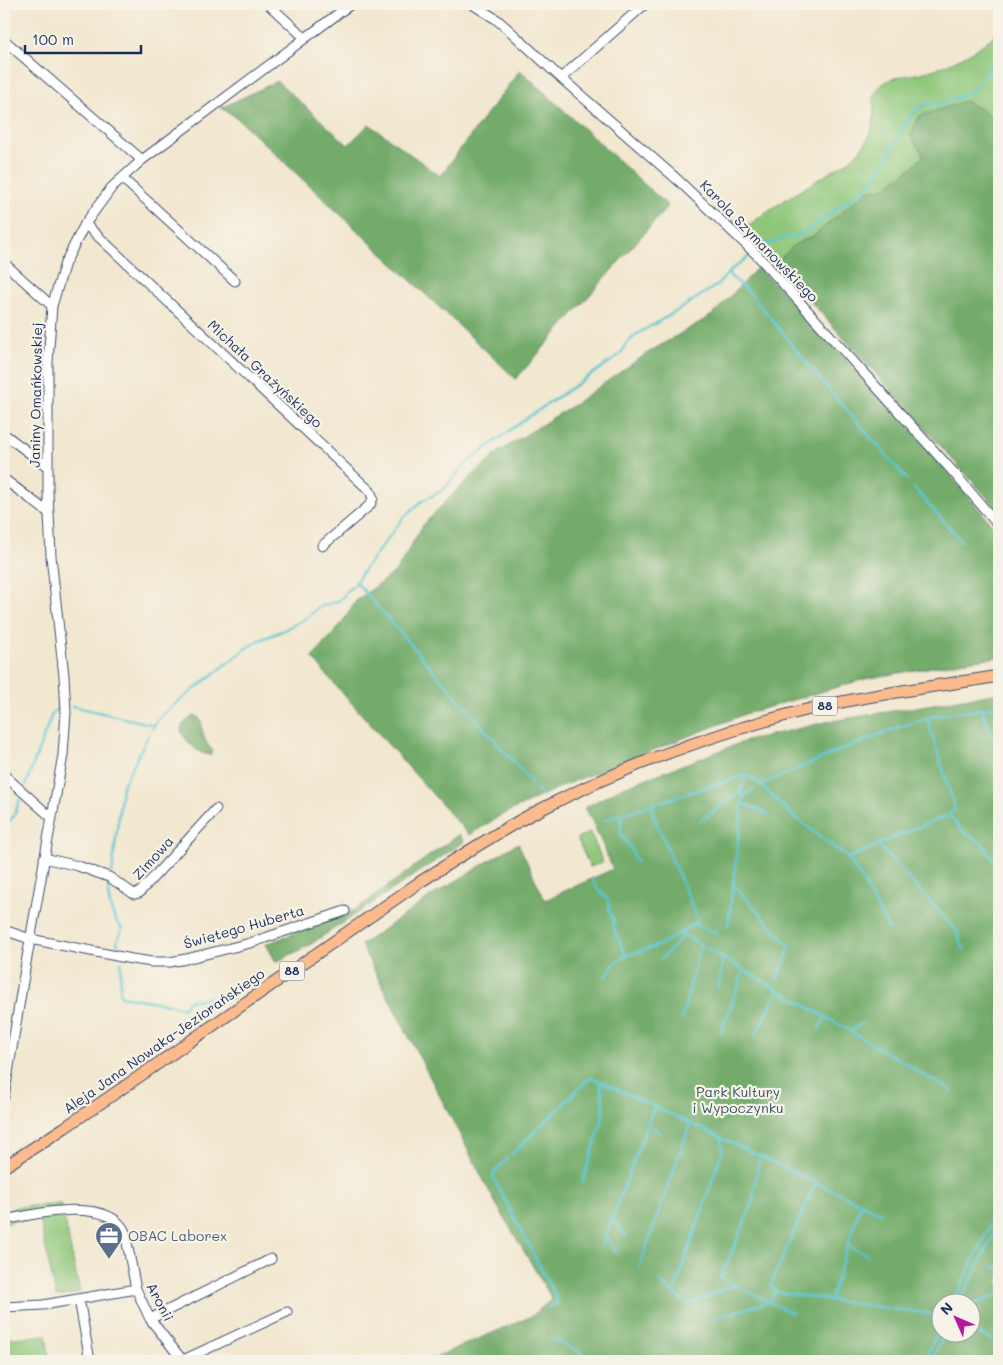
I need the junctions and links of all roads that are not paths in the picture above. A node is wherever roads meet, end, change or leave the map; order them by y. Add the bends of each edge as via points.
1 (268, 4) edge
2 (351, 4) edge
3 (472, 4) edge
4 (645, 4) edge
5 (305, 38) junction
6 (4, 40) edge
7 (561, 78) junction
8 (142, 160) junction
9 (122, 178) junction
10 (85, 224) junction
11 (4, 263) edge
12 (234, 281) dead end
13 (52, 306) junction
14 (4, 434) edge
15 (48, 467) junction
16 (4, 479) edge
17 (49, 513) junction
18 (999, 526) edge
19 (322, 546) dead end
20 (999, 676) edge
21 (4, 775) edge
22 (216, 809) dead end
23 (52, 818) junction
24 (44, 858) junction
25 (345, 911) dead end
26 (4, 930) edge
27 (30, 939) junction
28 (4, 1098) edge
29 (4, 1166) edge
30 (4, 1220) edge
31 (271, 1259) dead end
32 (136, 1289) junction
33 (79, 1299) junction
34 (4, 1307) edge
35 (287, 1312) dead end
36 (150, 1319) junction
37 (90, 1361) edge
38 (183, 1361) edge

1 - 5 street
2 - 5 street, Janiny Omańkowskiej
3 - 7 street, Karola Szymanowskiego via 503,25
4 - 7 street
5 - 8 street, Janiny Omańkowskiej
6 - 8 street
7 - 18 street, Karola Szymanowskiego via 674,176 771,269
8 - 9 street, Janiny Omańkowskiej
9 - 10 street, Janiny Omańkowskiej
9 - 12 street
10 - 13 street, Janiny Omańkowskiej via 65,263
10 - 19 street, Michała Grażyńskiego via 370,491 373,498 370,505
11 - 13 street
13 - 15 street, Janiny Omańkowskiej via 48,362
14 - 15 street
15 - 17 street, Janiny Omańkowskiej
16 - 17 street
17 - 23 street, Janiny Omańkowskiej via 66,712 63,755
20 - 29 main road, Aleja Jana Nowaka-Jeziorańskiego / 88 via 839,703 759,723 656,757 555,802 502,830 416,884 127,1085
21 - 23 street
22 - 24 street, Zimowa via 139,893 134,894 110,877 93,870
23 - 24 street, Janiny Omańkowskiej
24 - 27 street, Janiny Omańkowskiej
25 - 27 street, Świętego Huberta via 250,943 170,962 152,962
26 - 27 street, Świętego Huberta
27 - 28 street, Janiny Omańkowskiej
30 - 32 street, Aronii via 52,1211 80,1210 99,1213 117,1221 125,1232
31 - 36 street
32 - 33 street
32 - 36 street, Aronii
33 - 34 street via 43,1306
33 - 37 street
35 - 38 street
36 - 38 street, Aronii

